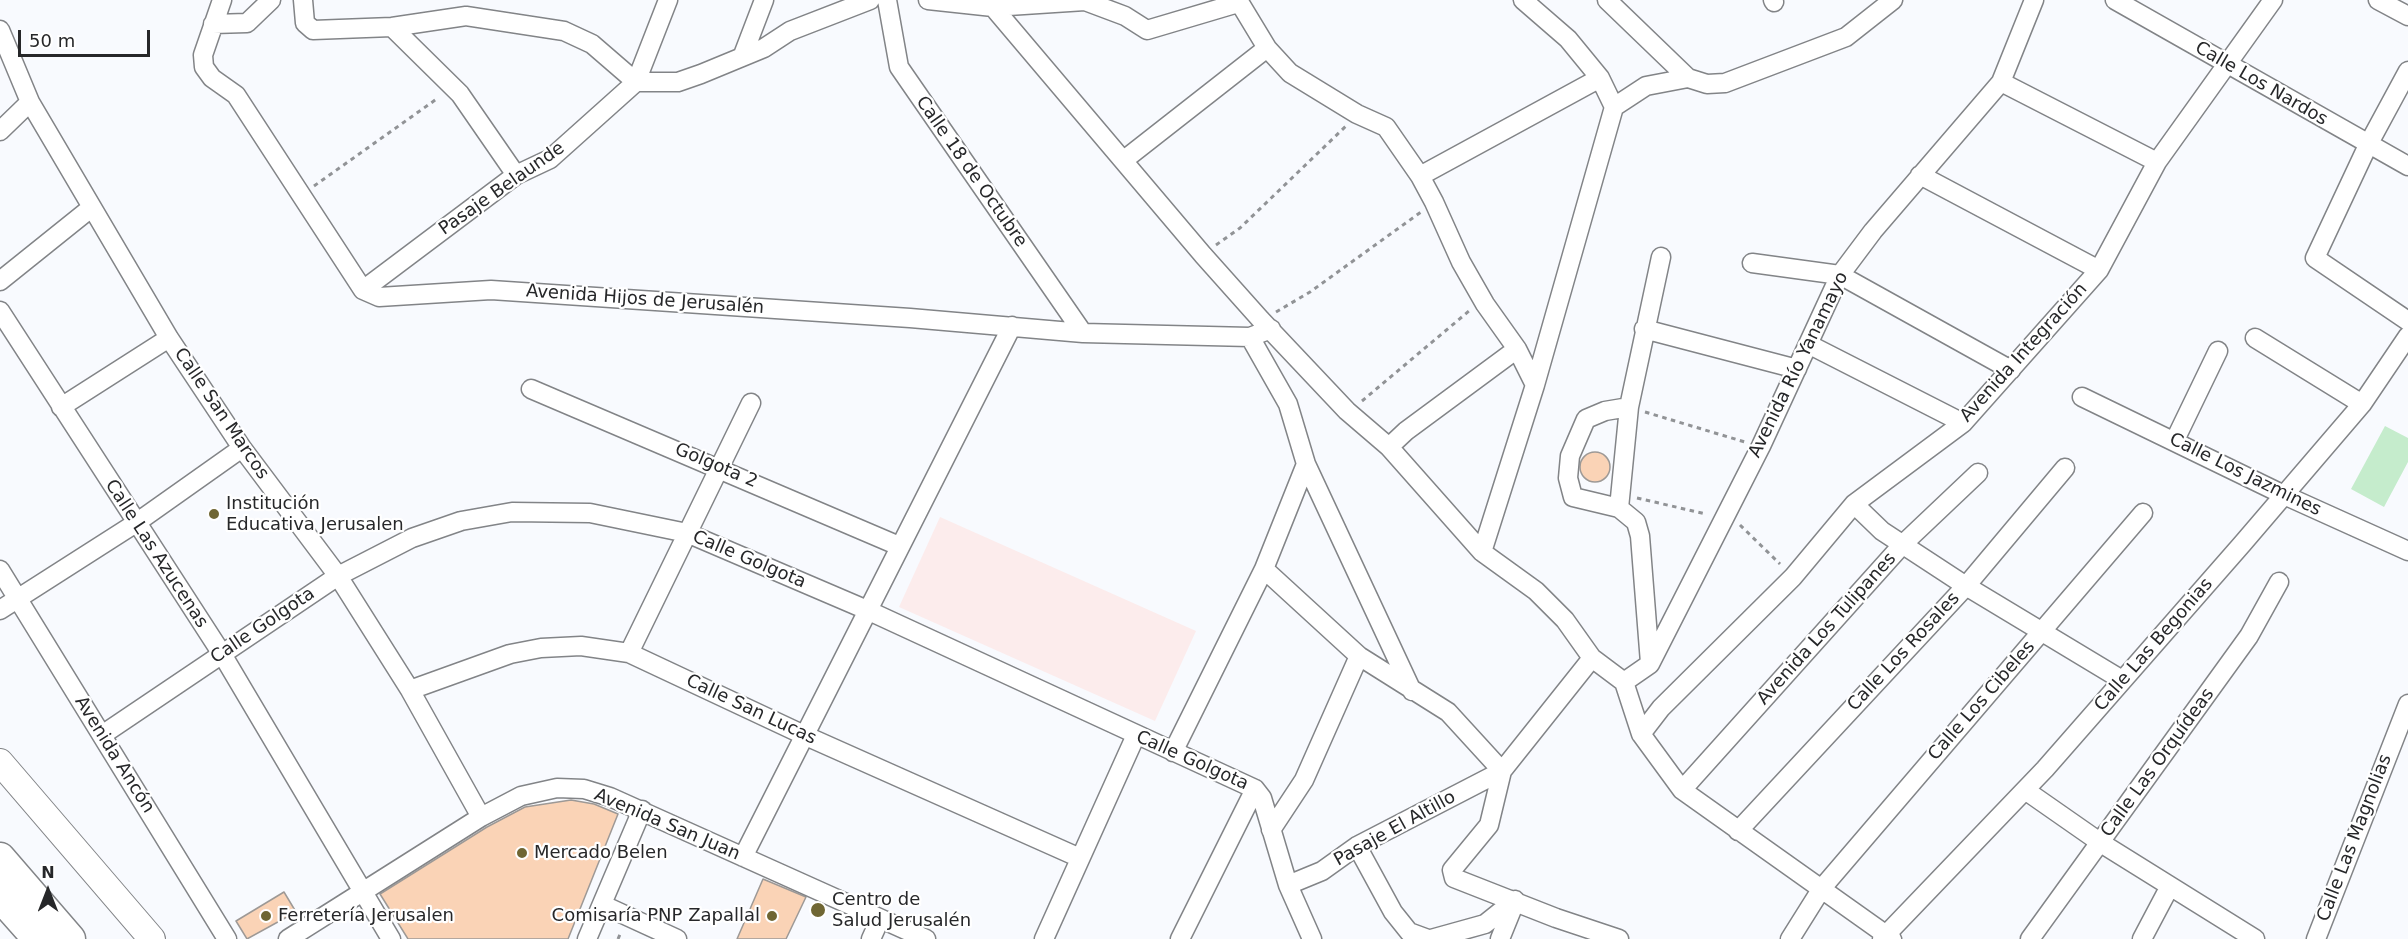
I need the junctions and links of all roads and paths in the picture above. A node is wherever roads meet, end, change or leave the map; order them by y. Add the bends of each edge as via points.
1 (222, 0) edge
2 (271, 0) edge
3 (303, 0) edge
4 (668, 0) edge
5 (764, 0) edge
6 (870, 0) edge
7 (887, 0) edge
8 (928, 0) edge
9 (1523, 0) edge
10 (1608, 0) edge
11 (1893, 0) edge
12 (2034, 0) edge
13 (2115, 0) edge
14 (2273, 0) edge
15 (2378, 0) edge
16 (1238, 1) edge
17 (994, 3) edge
18 (464, 8) edge
19 (2408, 16) edge
20 (213, 24) junction
21 (392, 27) junction
22 (0, 30) edge
23 (1267, 48) junction
24 (743, 55) junction
25 (2228, 64) junction
26 (2408, 71) edge
27 (1600, 78) junction
28 (1688, 78) junction
29 (636, 82) junction
30 (2001, 82) junction
31 (453, 87) junction
32 (30, 102) junction
33 (1614, 107) junction
34 (1357, 114) junction
35 (0, 131) edge
36 (2368, 145) junction
37 (1124, 160) junction
38 (2157, 162) junction
39 (2408, 166) edge
40 (516, 175) junction
41 (1920, 175) junction
42 (1420, 176) junction
43 (300, 196) junction
44 (1434, 202) junction
45 (91, 208) junction
46 (1203, 255) junction
47 (1661, 257) dead end
48 (1752, 262) dead end
49 (2099, 270) junction
50 (1840, 275) junction
51 (0, 281) edge
52 (363, 290) junction
53 (1485, 304) junction
54 (0, 311) edge
55 (2408, 321) edge
56 (1266, 325) junction
57 (1012, 326) junction
58 (1644, 329) junction
59 (1083, 333) junction
60 (2408, 336) edge
61 (1250, 337) junction
62 (2255, 338) dead end
63 (170, 339) junction
64 (1808, 344) junction
65 (1517, 349) junction
66 (2218, 351) dead end
67 (1797, 369) junction
68 (2011, 370) junction
69 (1535, 385) junction
70 (531, 389) dead end
71 (2082, 397) dead end
72 (751, 403) dead end
73 (2362, 404) junction
74 (61, 407) junction
75 (1629, 407) junction
76 (1347, 411) junction
77 (1963, 423) junction
78 (2175, 441) junction
79 (1761, 446) junction
80 (1389, 447) junction
81 (242, 448) junction
82 (1306, 464) junction
83 (719, 467) junction
84 (2065, 468) dead end
85 (1978, 473) dead end
86 (2284, 495) junction
87 (1854, 504) junction
88 (1619, 508) junction
89 (2143, 513) dead end
90 (136, 523) junction
91 (687, 533) junction
92 (1902, 544) junction
93 (899, 546) junction
94 (2408, 551) edge
95 (1482, 552) junction
96 (0, 570) edge
97 (1264, 570) junction
98 (338, 576) junction
99 (2279, 582) dead end
100 (1966, 586) junction
101 (18, 598) junction
102 (0, 610) edge
103 (867, 610) junction
104 (2043, 630) junction
105 (629, 653) junction
106 (222, 654) junction
107 (1359, 656) junction
108 (1592, 658) junction
109 (1650, 664) junction
110 (2122, 680) junction
111 (1624, 682) junction
112 (410, 690) junction
113 (1412, 692) junction
114 (2408, 705) edge
115 (1641, 734) junction
116 (102, 735) junction
117 (1136, 735) junction
118 (806, 736) junction
119 (1173, 752) junction
120 (0, 762) edge
121 (1502, 771) junction
122 (1255, 789) junction
123 (1682, 790) junction
124 (2025, 790) junction
125 (642, 810) junction
126 (481, 818) junction
127 (1270, 830) junction
128 (1738, 831) junction
129 (2101, 843) junction
130 (1357, 846) junction
131 (743, 857) junction
132 (0, 858) edge
133 (1080, 858) junction
134 (1288, 885) junction
135 (2170, 886) junction
136 (1822, 888) junction
137 (364, 891) junction
138 (0, 896) edge
139 (1515, 900) junction
140 (603, 905) junction
141 (880, 919) junction
142 (1887, 937) edge
143 (38, 939) edge
144 (70, 939) edge
145 (152, 939) edge
146 (227, 939) edge
147 (288, 939) edge
148 (391, 939) edge
149 (587, 939) edge
150 (677, 939) edge
151 (871, 939) edge
152 (926, 939) edge
153 (1044, 939) edge
154 (1180, 939) edge
155 (1312, 939) edge
156 (1429, 939) edge
157 (1500, 939) edge
158 (1619, 939) edge
159 (1790, 939) edge
160 (2030, 939) edge
161 (2142, 939) edge
162 (2255, 939) edge
163 (2316, 939) edge

1 - 20 street
2 - 20 street via 247,23
3 - 21 street via 305,23 313,30
4 - 29 street
5 - 24 street
6 - 24 street via 790,31 764,48
7 - 59 street, Calle 18 de Octubre via 903,74
8 - 17 street
9 - 27 street via 1568,39
10 - 28 street
11 - 28 street via 1846,37 1791,58 1725,83 1707,84
12 - 30 street, Avenida Río Yanamayo
13 - 25 street, Calle Los Nardos
14 - 25 street, Avenida Integración
15 - 19 street
16 - 17 street via 1147,30 1125,16 1085,1
16 - 23 street
17 - 37 street
18 - 21 street
18 - 29 street via 564,31 592,44
20 - 43 street via 203,55 204,67 212,78 236,95
21 - 31 street
22 - 32 street, Calle San Marcos
23 - 34 street via 1290,74
23 - 37 street
24 - 29 street via 678,82
25 - 36 street, Calle Los Nardos
25 - 38 street, Avenida Integración
26 - 36 street
27 - 33 street
27 - 42 street
28 - 33 street via 1646,86
29 - 40 street, Pasaje Belaunde via 550,159
30 - 38 street
30 - 41 street, Avenida Río Yanamayo
31 - 40 street
31 - 43 path
32 - 35 street
32 - 45 street, Calle San Marcos
33 - 69 street
34 - 42 street via 1386,127
34 - 46 path via 1240,228
36 - 39 street, Calle Los Nardos
36 - 55 street via 2315,258
37 - 46 street
38 - 49 street, Avenida Integración
40 - 52 street, Pasaje Belaunde
41 - 49 street
41 - 50 street, Avenida Río Yanamayo
42 - 44 street
43 - 52 street
44 - 53 street
44 - 56 path
45 - 51 street
45 - 63 street, Calle San Marcos
46 - 56 street
47 - 58 street
48 - 50 street
49 - 68 street, Avenida Integración
50 - 64 street, Avenida Río Yanamayo
50 - 68 street
52 - 57 street, Avenida Hijos de Jerusalén via 379,297 400,297 490,290
53 - 65 street
53 - 76 path via 1464,313 1378,390
54 - 74 street, Calle Las Azucenas
56 - 61 street, Avenida Hijos de Jerusalén
56 - 76 street
57 - 59 street, Avenida Hijos de Jerusalén
57 - 93 street
58 - 67 street
58 - 75 street
59 - 61 street, Avenida Hijos de Jerusalén
60 - 73 street, Calle Las Begonias
61 - 82 street via 1288,404
62 - 73 street
63 - 74 street
63 - 81 street, Calle San Marcos
64 - 67 street, Avenida Río Yanamayo
64 - 77 street
65 - 69 street
65 - 80 street via 1406,430
66 - 78 street
67 - 79 street, Avenida Río Yanamayo
68 - 77 street, Avenida Integración
69 - 95 street
70 - 83 street, Golgota 2
71 - 78 street, Calle Los Jazmines
72 - 83 street
73 - 86 street, Calle Las Begonias
74 - 90 street, Calle Las Azucenas
75 - 79 path
75 - 88 street
75 - 88 street via 1586,419 1570,456 1568,478 1573,497
76 - 80 street
77 - 87 street, Avenida Integración
78 - 86 street, Calle Los Jazmines
79 - 109 street, Avenida Río Yanamayo
80 - 95 street
81 - 90 street
81 - 98 street, Calle San Marcos
82 - 97 street
82 - 113 street
83 - 91 street
83 - 93 street, Golgota 2
84 - 100 street, Calle Los Rosales
85 - 92 street, Avenida Los Tulipanes
86 - 94 street, Calle Los Jazmines
86 - 110 street, Calle Las Begonias
87 - 92 street
87 - 115 street, Avenida Integración via 1793,576 1661,708
88 - 109 street via 1636,522 1640,536
89 - 104 street, Calle Los Cibeles
90 - 101 street
90 - 106 street, Calle Las Azucenas
91 - 98 street, Calle Golgota via 590,513 512,512 460,521 412,538
91 - 103 street, Calle Golgota
91 - 105 street
92 - 100 street
92 - 123 street, Avenida Los Tulipanes
93 - 103 street
95 - 108 street via 1536,591
96 - 101 street, Avenida Ancón
97 - 107 street
97 - 119 street
98 - 106 street, Calle Golgota
98 - 112 street, Calle San Marcos
99 - 129 street, Calle Las Orquídeas via 2249,636
100 - 104 street
100 - 128 street, Calle Los Rosales
101 - 102 street
101 - 116 street, Avenida Ancón
103 - 117 street, Calle Golgota
103 - 118 street
104 - 110 street
104 - 136 street, Calle Los Cibeles
105 - 112 street, Calle San Lucas via 581,646 541,648 510,654
105 - 118 street, Calle San Lucas
106 - 116 street, Calle Golgota
106 - 137 street, Calle Las Azucenas
107 - 113 street
107 - 127 street via 1304,780
108 - 111 street
108 - 121 street
109 - 111 street, Avenida Río Yanamayo
110 - 124 street, Calle Las Begonias
111 - 115 street
112 - 126 street, Calle San Marcos
113 - 121 street via 1448,712
114 - 163 street, Calle Las Magnolias
115 - 123 street
116 - 146 street, Avenida Ancón
117 - 119 street, Calle Golgota
117 - 133 street
118 - 131 street
118 - 133 street, Calle San Lucas
119 - 122 street, Calle Golgota
120 - 145 main road
121 - 130 street, Pasaje El Altillo
121 - 139 street via 1490,825 1452,870 1454,878
122 - 127 street, Calle Golgota via 1262,798
122 - 154 street
123 - 128 street
124 - 129 street
124 - 142 street, Calle Las Begonias
125 - 126 street, Avenida San Juan via 584,789 557,788 521,796
125 - 131 street, Avenida San Juan
125 - 140 street
126 - 137 street, Avenida San Juan
127 - 134 street, Calle Golgota
128 - 136 street
129 - 135 street
129 - 160 street, Calle Las Orquídeas
130 - 134 street, Pasaje El Altillo via 1322,871
130 - 156 street via 1393,912 1409,932
131 - 141 street, Avenida San Juan
132 - 144 highway
133 - 153 street
134 - 155 street, Calle Golgota
135 - 161 street
135 - 162 street
136 - 142 street
136 - 159 street, Calle Los Cibeles
137 - 147 street, Avenida San Juan
137 - 148 street, Calle Las Azucenas
138 - 143 highway
139 - 156 street via 1485,924
139 - 157 street
139 - 158 street
140 - 149 street
140 - 150 street
141 - 151 street
141 - 152 street, Avenida San Juan

